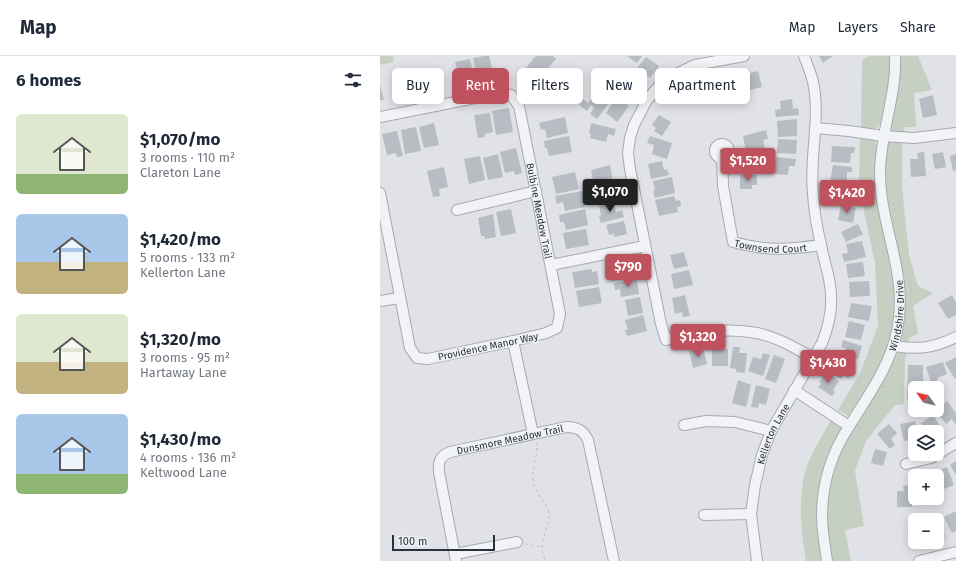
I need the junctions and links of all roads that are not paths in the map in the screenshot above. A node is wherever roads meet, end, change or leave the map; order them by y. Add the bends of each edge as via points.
1 (744, 56) edge
2 (804, 56) edge
3 (895, 56) edge
4 (647, 99) edge
5 (644, 104) edge
6 (380, 117) edge
7 (815, 128) junction
8 (956, 133) edge
9 (883, 136) junction
10 (722, 158) dead end
11 (536, 191) junction
12 (380, 193) edge
13 (457, 210) dead end
14 (821, 245) junction
15 (645, 246) junction
16 (551, 265) junction
17 (399, 298) junction
18 (380, 301) edge
19 (557, 328) joint
20 (956, 337) edge
21 (513, 341) junction
22 (897, 346) junction
23 (813, 358) junction
24 (794, 390) junction
25 (684, 425) dead end
26 (849, 426) junction
27 (771, 431) junction
28 (534, 434) junction
29 (956, 443) edge
30 (906, 464) dead end
31 (751, 514) junction
32 (704, 516) dead end
33 (517, 542) road end
34 (956, 552) edge
35 (456, 558) edge
36 (614, 561) edge
37 (757, 561) edge
38 (827, 561) edge
39 (919, 561) edge

1 - 4 street via 695,65 681,71 658,86
2 - 7 street, Kellerton Lane via 813,82
3 - 9 street, Windshire Drive via 894,85
5 - 15 street via 634,125 628,153
6 - 11 street, Bulbine Meadow Trail via 500,92 511,95 519,106
7 - 9 street
7 - 14 street, Kellerton Lane via 812,193
8 - 9 street via 914,138
9 - 22 street, Windshire Drive via 881,194 899,275 900,312
10 - 14 street, Townsend Court via 723,186 733,242 774,249
11 - 13 street
11 - 16 street, Bulbine Meadow Trail
12 - 17 street
14 - 23 street, Kellerton Lane via 832,296 826,331
15 - 16 street
15 - 23 street via 666,340 688,334 721,331 757,333
16 - 19 street, Bulbine Meadow Trail via 560,314
17 - 18 street
17 - 21 street, Providence Manor Way via 410,348 417,358 428,359
19 - 21 street, Providence Manor Way
20 - 22 street via 943,344 911,349
21 - 28 street
22 - 26 street, Windshire Drive
23 - 24 street, Kellerton Lane
24 - 26 street
24 - 27 street, Kellerton Lane
25 - 27 street via 706,421 735,422
26 - 38 street, Windshire Drive via 832,460 824,492 822,516
27 - 31 street, Kellerton Lane via 762,455
28 - 35 street, Dunsmore Meadow Trail via 450,452 440,458 439,472
28 - 36 street, Dunsmore Meadow Trail via 566,427 575,427 585,433
29 - 30 street via 931,458
31 - 32 street
31 - 37 street, Kellerton Lane
33 - 35 street
34 - 39 street

